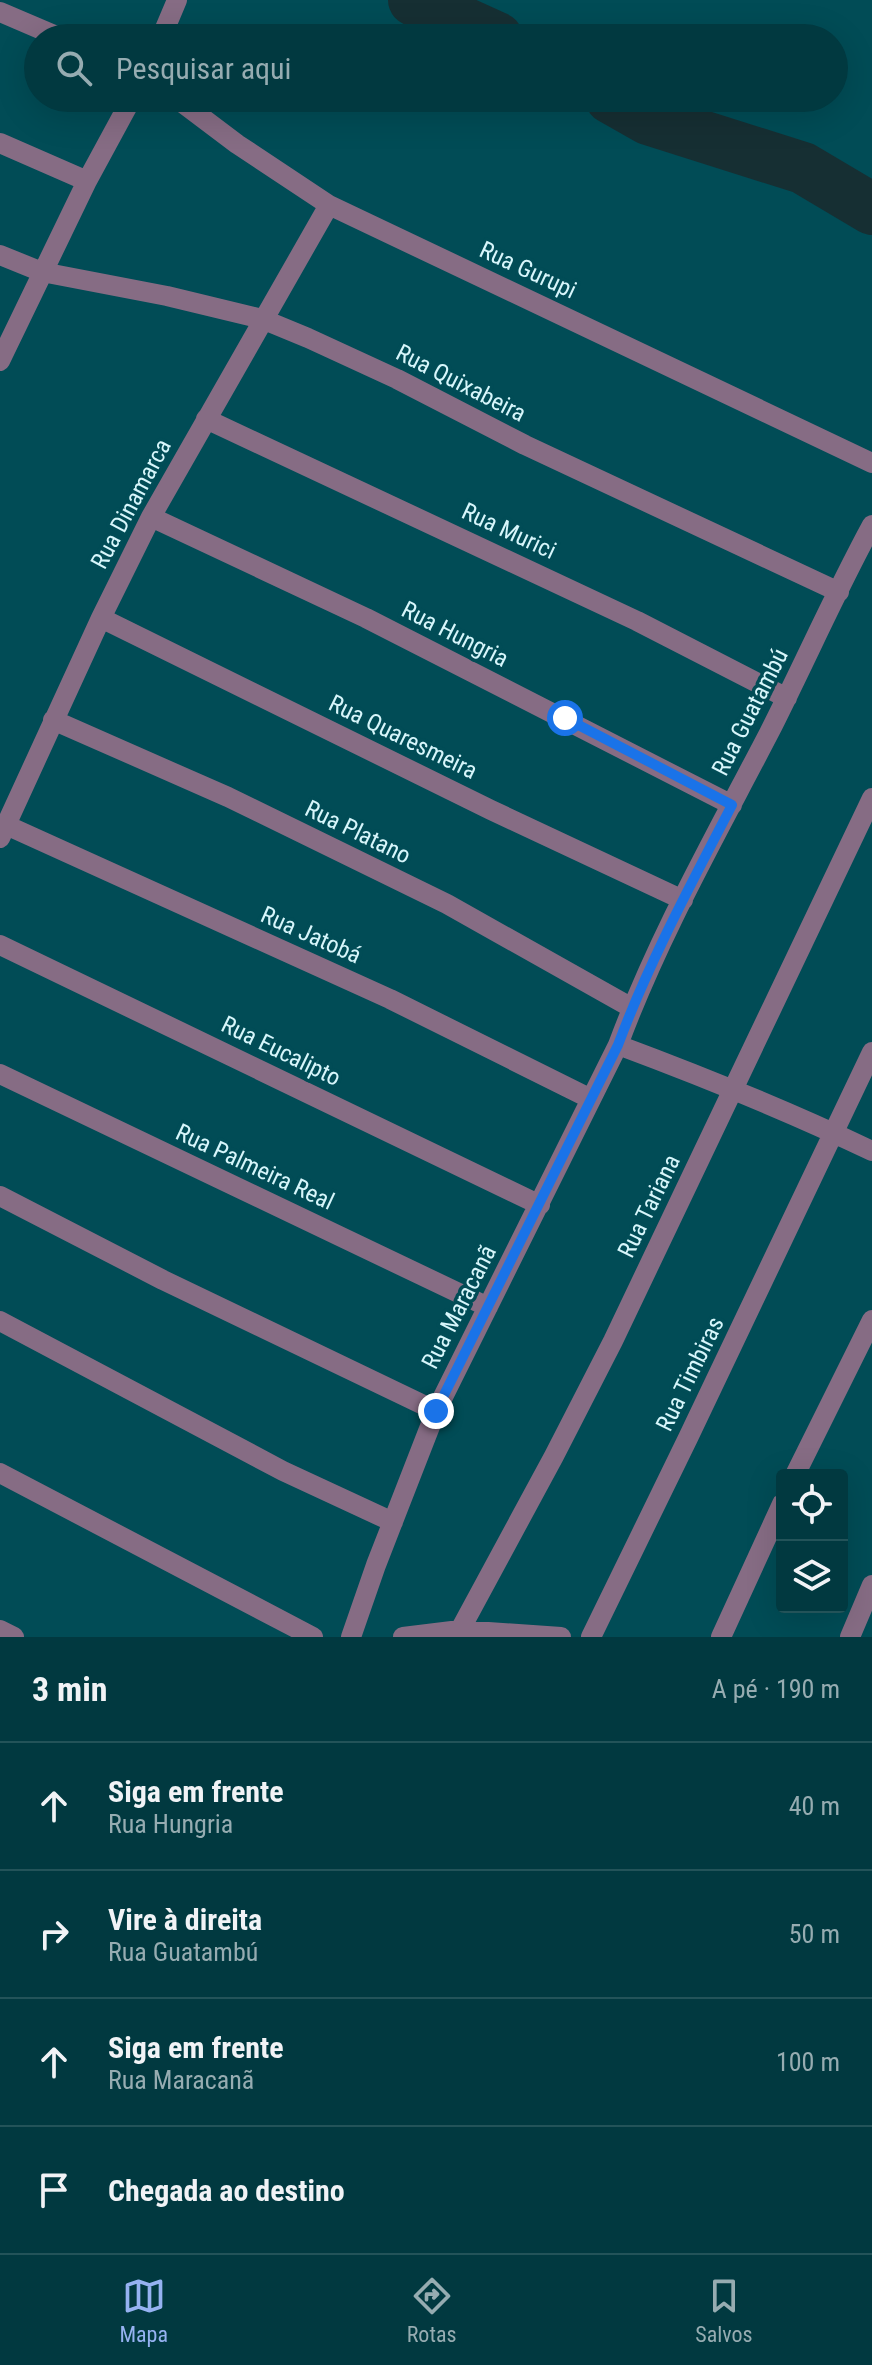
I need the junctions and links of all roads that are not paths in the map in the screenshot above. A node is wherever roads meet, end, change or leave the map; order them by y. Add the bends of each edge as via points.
1 (177, 0) edge
2 (0, 12) edge
3 (28, 24) edge
4 (167, 24) edge
5 (124, 112) edge
6 (195, 112) edge
7 (0, 143) edge
8 (87, 181) junction
9 (329, 205) junction
10 (0, 255) edge
11 (42, 272) junction
12 (262, 319) junction
13 (0, 361) edge
14 (206, 419) junction
15 (872, 463) edge
16 (151, 517) junction
17 (872, 525) edge
18 (839, 592) junction
19 (101, 618) junction
20 (787, 698) junction
21 (53, 720) junction
22 (872, 798) edge
23 (732, 805) junction
24 (3, 832) edge
25 (683, 900) junction
26 (0, 945) edge
27 (632, 1008) junction
28 (618, 1045) junction
29 (872, 1052) edge
30 (0, 1074) edge
31 (733, 1091) junction
32 (591, 1099) junction
33 (832, 1132) junction
34 (872, 1151) edge
35 (0, 1196) edge
36 (540, 1205) junction
37 (488, 1307) junction
38 (872, 1320) edge
39 (0, 1321) edge
40 (436, 1411) junction
41 (798, 1469) edge
42 (0, 1473) edge
43 (776, 1517) edge
44 (393, 1522) junction
45 (872, 1585) edge
46 (0, 1630) edge
47 (460, 1630) junction
48 (14, 1637) edge
49 (313, 1637) edge
50 (351, 1637) edge
51 (403, 1637) edge
52 (561, 1637) edge
53 (591, 1637) edge
54 (721, 1637) edge
55 (850, 1637) edge

1 - 4 street
2 - 3 street
5 - 8 street
6 - 9 street, Rua Gurupi
7 - 8 street
8 - 11 street
9 - 12 street, Rua Dinamarca
9 - 15 street, Rua Gurupi
10 - 11 street, Rua Quixabeira
11 - 12 street, Rua Quixabeira
11 - 13 street
12 - 14 street, Rua Dinamarca
12 - 18 street, Rua Quixabeira
14 - 16 street, Rua Dinamarca
14 - 20 street, Rua Murici via 637,621
16 - 19 street, Rua Dinamarca
16 - 23 street, Rua Hungria via 366,618
17 - 18 street, Rua Guatambú
18 - 20 street, Rua Guatambú
19 - 21 street, Rua Dinamarca
19 - 25 street, Rua Quaresmeira
20 - 23 street, Rua Guatambú
21 - 24 street, Rua Dinamarca
21 - 27 street, Rua Platano via 228,797 447,904
22 - 31 street, Rua Tariana
23 - 25 street, Rua Guatambú
24 - 32 street, Rua Jatobá via 390,999
25 - 27 street, Rua Guatambú
26 - 36 street, Rua Eucalipto
27 - 28 street, Rua Maracanã
28 - 31 street
28 - 32 street, Rua Maracanã
29 - 33 street, Rua Timbiras
30 - 37 street, Rua Palmeira Real
31 - 33 street
31 - 47 street, Rua Tariana via 613,1341
32 - 36 street, Rua Maracanã
33 - 34 street
33 - 53 street, Rua Timbiras
35 - 40 street
36 - 37 street, Rua Maracanã
37 - 40 street, Rua Maracanã
38 - 41 street
39 - 44 street via 283,1471
40 - 44 street, Rua Maracanã
42 - 49 street
43 - 54 street
44 - 50 street, Rua Maracanã
45 - 55 street
46 - 48 street
47 - 51 street
47 - 52 street

